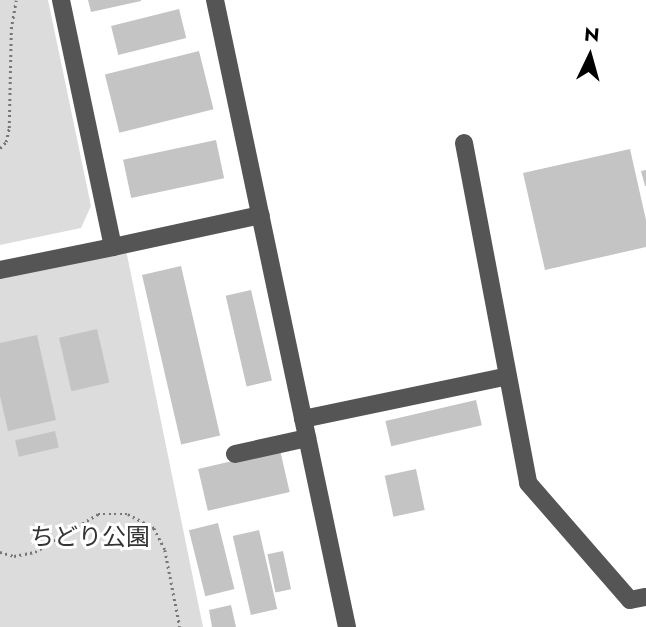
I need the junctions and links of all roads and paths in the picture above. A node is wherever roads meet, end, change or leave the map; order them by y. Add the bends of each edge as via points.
1 (16, 0) edge
2 (61, 0) edge
3 (215, 0) edge
4 (464, 144) dead end
5 (0, 148) edge
6 (261, 215) junction
7 (113, 247) junction
8 (0, 270) edge
9 (508, 376) junction
10 (303, 418) junction
11 (307, 438) junction
12 (235, 454) dead end
13 (0, 552) edge
14 (646, 597) edge
15 (180, 627) edge
16 (347, 627) edge

1 - 5 path via 10,29 9,128
2 - 7 street
3 - 6 street
4 - 9 street
6 - 7 street
6 - 10 street
7 - 8 street
9 - 10 street
9 - 14 street via 528,483 631,600
10 - 11 street
11 - 12 street
11 - 16 street
13 - 15 path via 14,556 35,552 99,514 128,514 154,528 165,550

